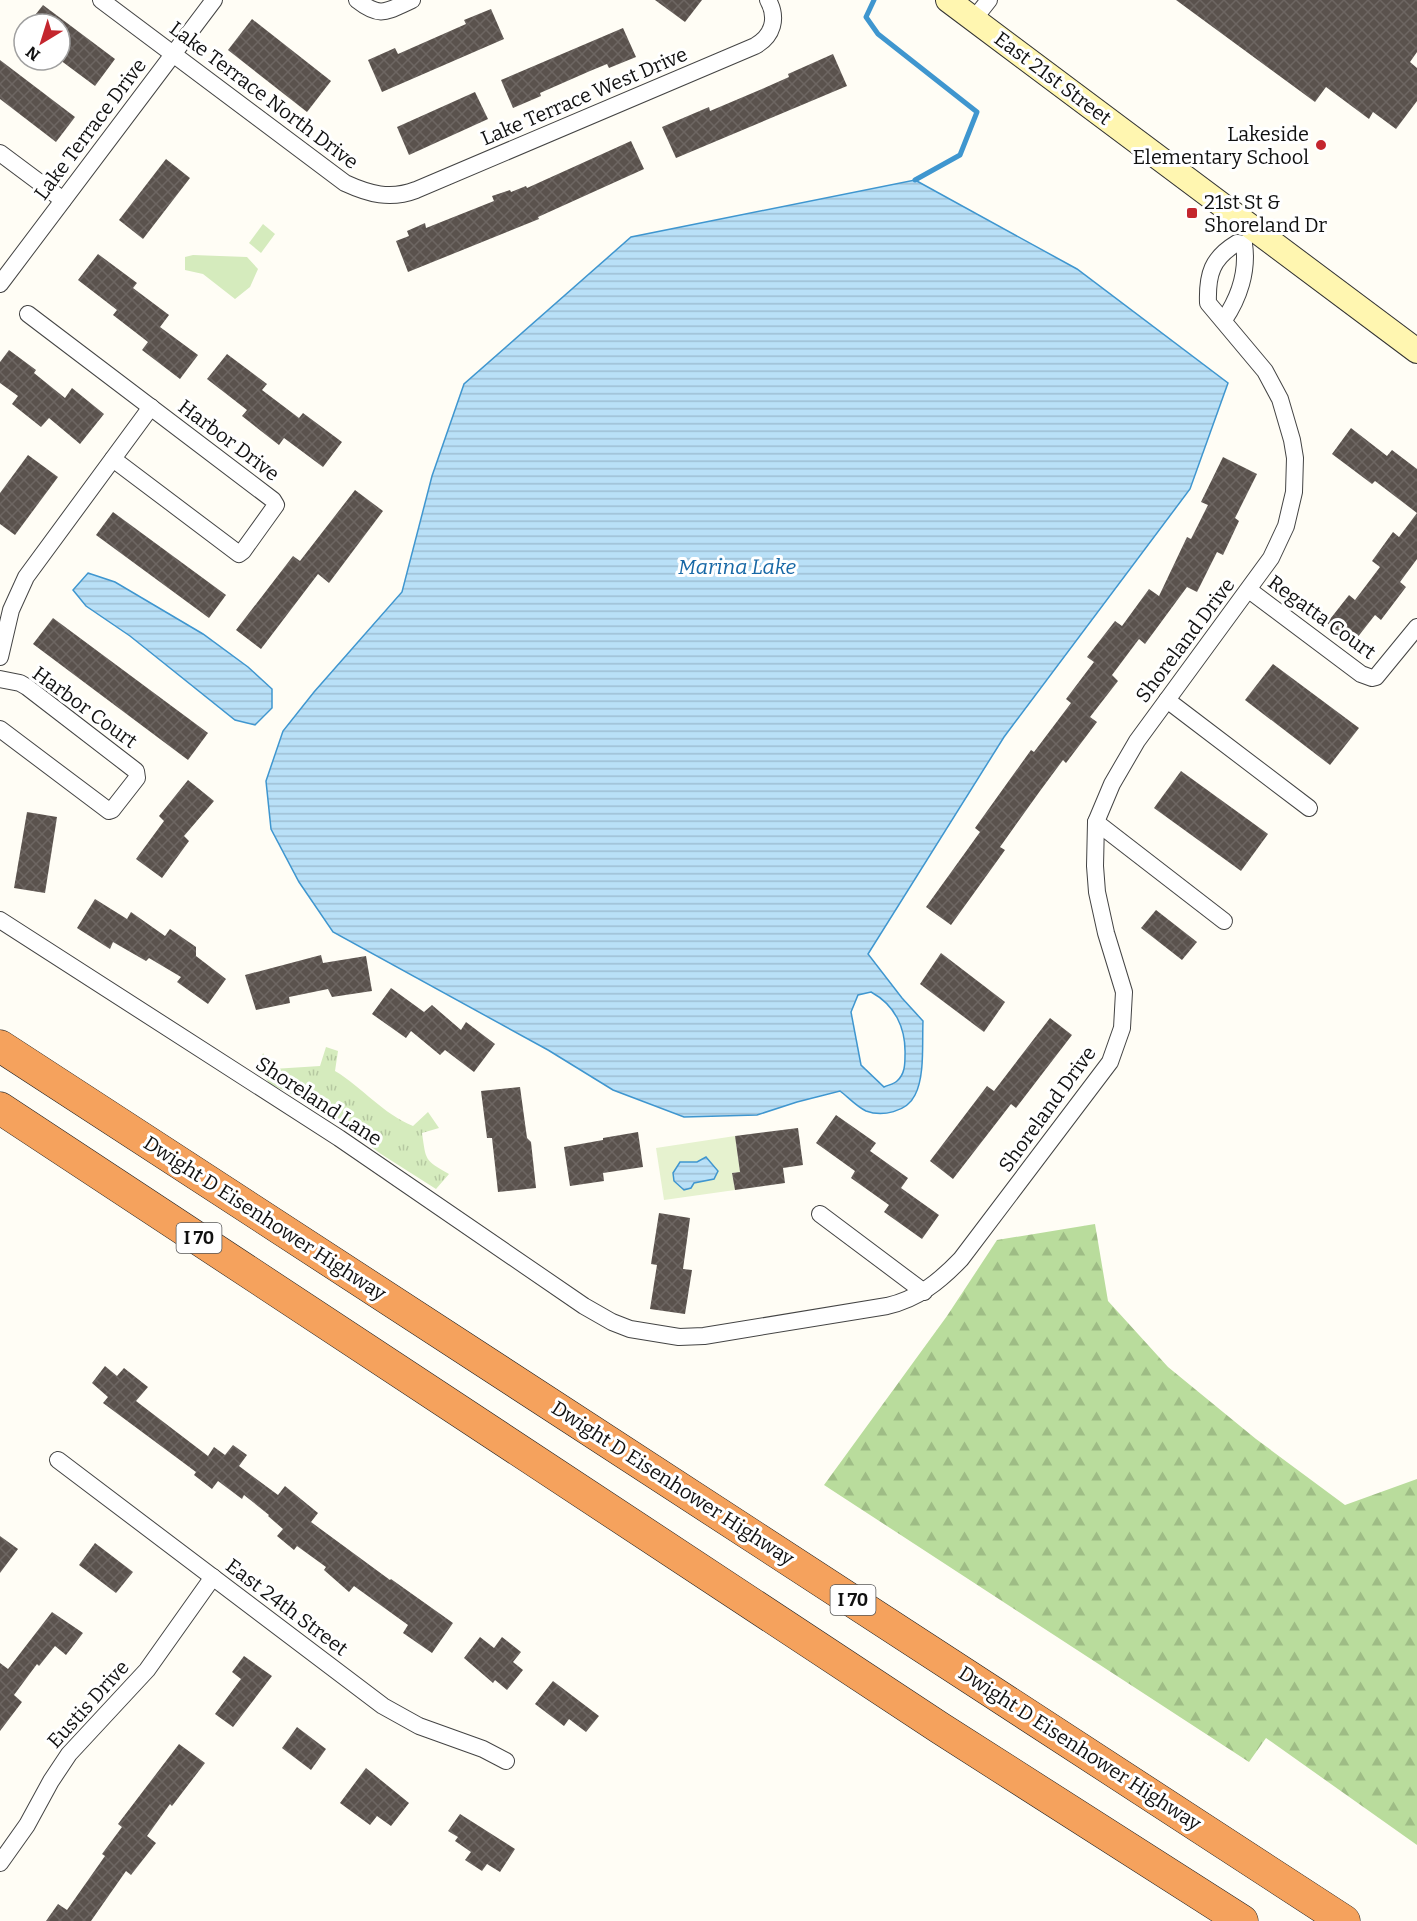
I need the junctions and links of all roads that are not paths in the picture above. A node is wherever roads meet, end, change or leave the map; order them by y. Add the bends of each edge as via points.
1 (101, 0) edge
2 (214, 0) edge
3 (357, 0) edge
4 (412, 0) edge
5 (768, 0) edge
6 (948, 0) edge
7 (989, 0) edge
8 (974, 19) junction
9 (173, 54) junction
10 (0, 153) edge
11 (376, 195) joint
12 (63, 200) junction
13 (1250, 237) junction
14 (0, 284) edge
15 (28, 314) dead end
16 (1224, 320) junction
17 (1417, 351) edge
18 (151, 407) junction
19 (113, 459) junction
20 (1249, 590) junction
21 (1417, 627) edge
22 (0, 657) edge
23 (0, 679) edge
24 (1167, 700) junction
25 (0, 729) edge
26 (1309, 808) dead end
27 (1096, 822) junction
28 (0, 920) edge
29 (1224, 921) dead end
30 (0, 1046) edge
31 (0, 1108) edge
32 (820, 1214) dead end
33 (924, 1292) junction
34 (612, 1322) joint
35 (58, 1460) dead end
36 (213, 1577) junction
37 (940, 1728) junction
38 (506, 1761) dead end
39 (1123, 1777) junction
40 (0, 1863) edge
41 (1213, 1921) edge
42 (1242, 1921) edge
43 (1344, 1921) edge
44 (1368, 1921) edge

1 - 9 street, Lake Terrace North Drive
2 - 9 street, Lake Terrace Drive
3 - 4 street via 380,12
5 - 11 street, Lake Terrace West Drive via 773,25 755,46 416,190
6 - 8 main road, East 21st Street
7 - 8 street
8 - 13 main road, East 21st Street
9 - 11 street, Lake Terrace North Drive via 345,183
9 - 12 street, Lake Terrace Drive
10 - 12 street
12 - 14 street, Lake Terrace Drive
13 - 16 street via 1241,285
13 - 16 street, Shoreland Drive via 1226,249 1212,270 1208,303
13 - 17 main road, East 21st Street
15 - 18 street, Harbor Drive
16 - 20 street, Shoreland Drive via 1273,384 1288,421 1295,458 1294,492 1286,526
18 - 19 street, Harbor Drive
18 - 19 street, Harbor Drive via 273,500 275,508 238,554
19 - 22 street, Harbor Drive via 26,578 11,610
20 - 21 street, Regatta Court via 1361,674 1372,678
20 - 24 street, Shoreland Drive
23 - 25 street, Harbor Court via 27,687 136,771 137,778 109,811
24 - 26 street
24 - 27 street, Shoreland Drive via 1124,762
27 - 29 street
27 - 33 street, Shoreland Drive via 1097,892 1124,992 1120,1037 1110,1062 962,1259
28 - 34 street, Shoreland Lane via 339,1138
30 - 39 highway, Dwight D Eisenhower Highway / I 70
31 - 37 highway, I 70
32 - 33 street
33 - 34 street, Shoreland Drive via 887,1306 704,1336 662,1336
35 - 36 street, East 24th Street
36 - 38 street, East 24th Street via 383,1706 419,1726
36 - 40 street, Eustis Drive via 147,1670 69,1754
37 - 41 highway
37 - 42 highway, I 70
39 - 43 highway, Dwight D Eisenhower Highway / I 70
39 - 44 highway

